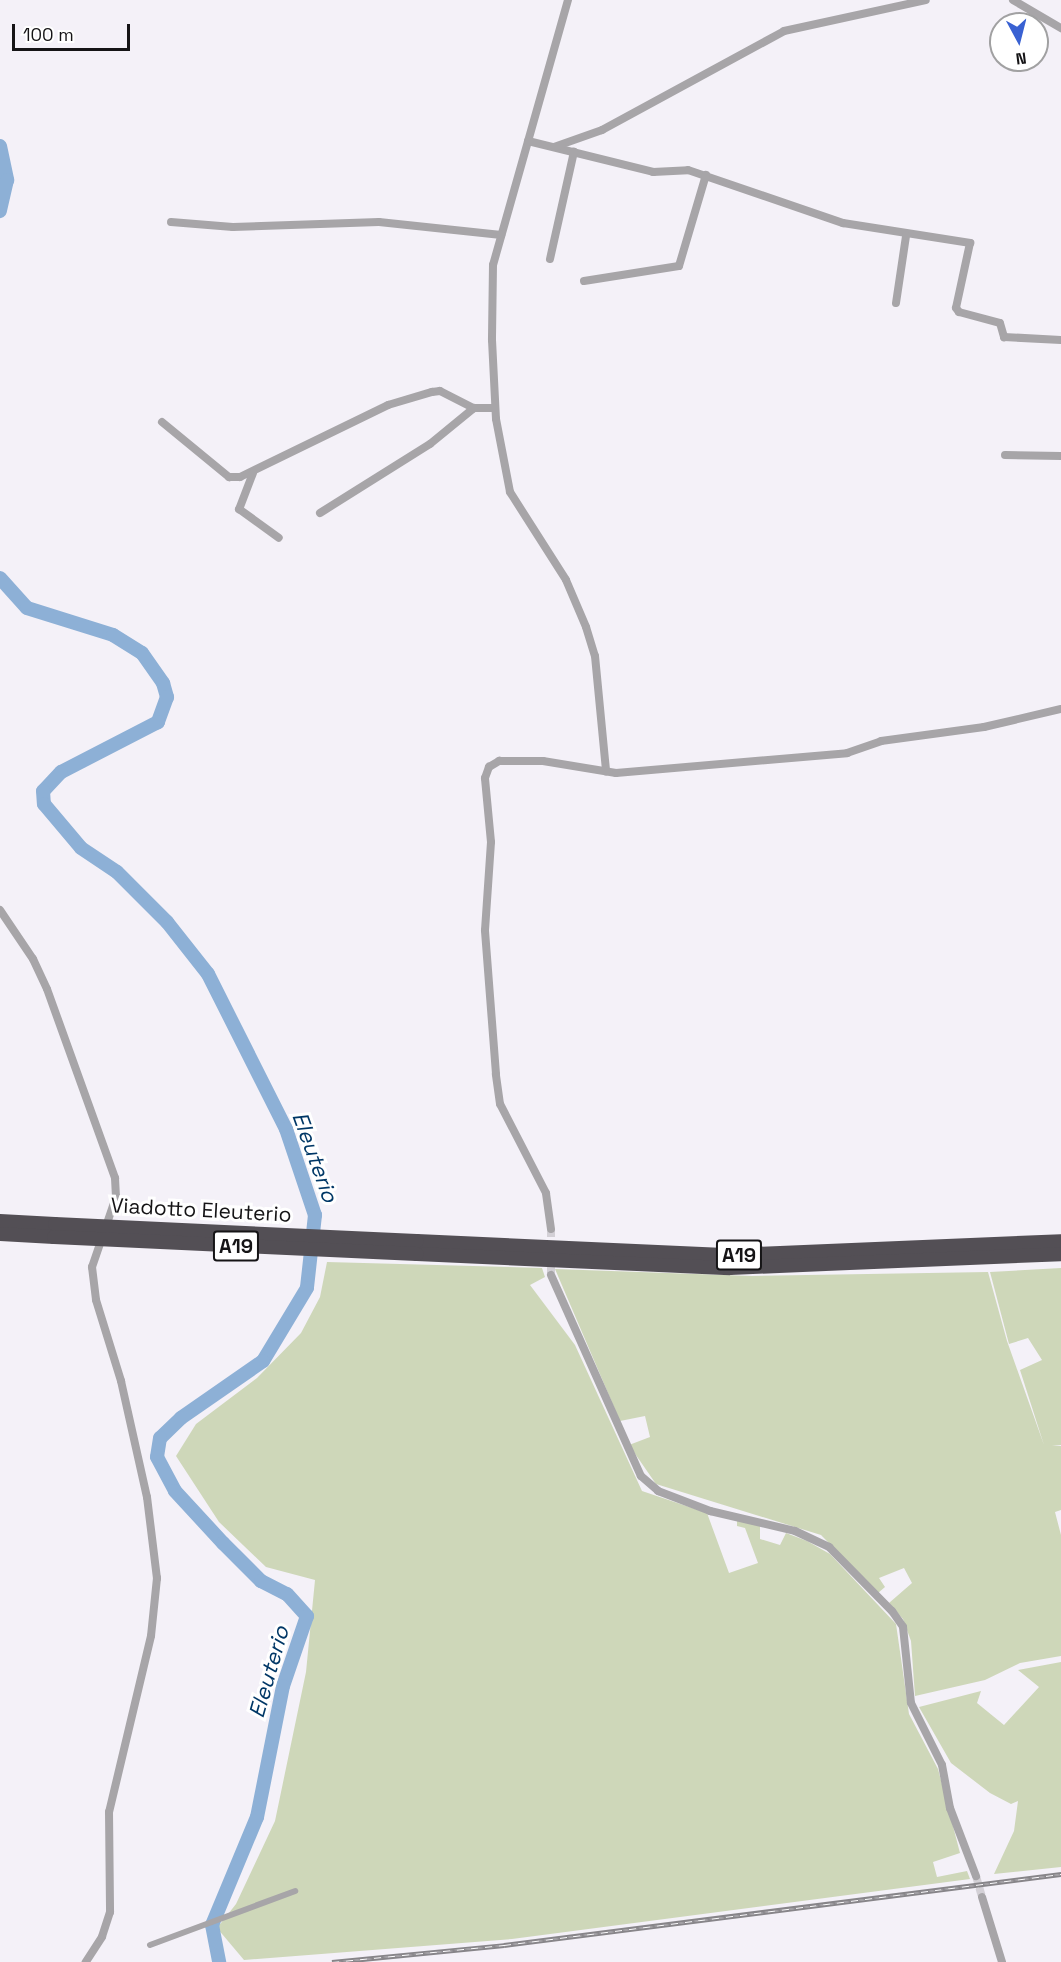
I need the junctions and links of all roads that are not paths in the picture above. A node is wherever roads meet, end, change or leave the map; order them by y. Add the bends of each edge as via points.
1 (568, 0) edge
2 (926, 0) edge
3 (1013, 0) edge
4 (1061, 28) edge
5 (528, 141) junction
6 (553, 147) junction
7 (574, 152) junction
8 (706, 176) junction
9 (171, 222) dead end
10 (501, 235) junction
11 (906, 236) junction
12 (550, 259) dead end
13 (584, 281) dead end
14 (896, 303) dead end
15 (1061, 340) edge
16 (474, 408) junction
17 (495, 408) junction
18 (162, 422) dead end
19 (1005, 455) dead end
20 (1061, 456) edge
21 (253, 473) junction
22 (320, 513) dead end
23 (279, 538) dead end
24 (1061, 709) edge
25 (606, 771) junction
26 (0, 910) edge
27 (0, 1221) edge
28 (551, 1229) tunnel mouth
29 (54, 1231) junction
30 (0, 1234) edge
31 (1061, 1241) edge
32 (417, 1248) junction
33 (1061, 1254) edge
34 (551, 1275) tunnel mouth
35 (976, 1876) tunnel mouth
36 (295, 1891) dead end
37 (982, 1897) tunnel mouth
38 (150, 1945) dead end
39 (86, 1962) edge
40 (1002, 1962) edge

1 - 5 street
2 - 6 street via 784,31 602,130
3 - 4 street
5 - 6 street
5 - 10 street
6 - 7 street
7 - 8 street via 653,172 670,168
7 - 12 street
8 - 11 street via 843,223
8 - 13 street via 679,266
9 - 10 street via 233,227 379,222
10 - 17 street via 492,292
11 - 14 street
11 - 15 street via 970,243 956,308 960,312 1000,323 1004,338
16 - 17 street
16 - 21 street via 440,391 432,392 388,405
16 - 22 street via 430,444
17 - 25 street via 510,492 566,580 595,656
18 - 21 street via 229,477
19 - 20 street
21 - 23 street via 239,509
24 - 25 street via 984,727 881,741 847,753
25 - 28 street via 555,762 499,761 489,767 485,778 491,842 485,930 497,1086 500,1104 546,1193
26 - 39 street via 33,959 47,989 116,1179 116,1197 92,1267 96,1300 121,1382 147,1497 156,1578 151,1636 109,1812 110,1912 102,1937
27 - 29 highway, A19
29 - 30 highway, A19
29 - 32 highway, Viadotto Eleuterio / A19, bridge
31 - 32 highway, A19 via 730,1255
32 - 33 highway, A19 via 730,1268
34 - 35 street via 641,1476 668,1495 795,1531 829,1547 892,1611 903,1627 911,1703 942,1765 950,1808
36 - 38 street
37 - 40 street

